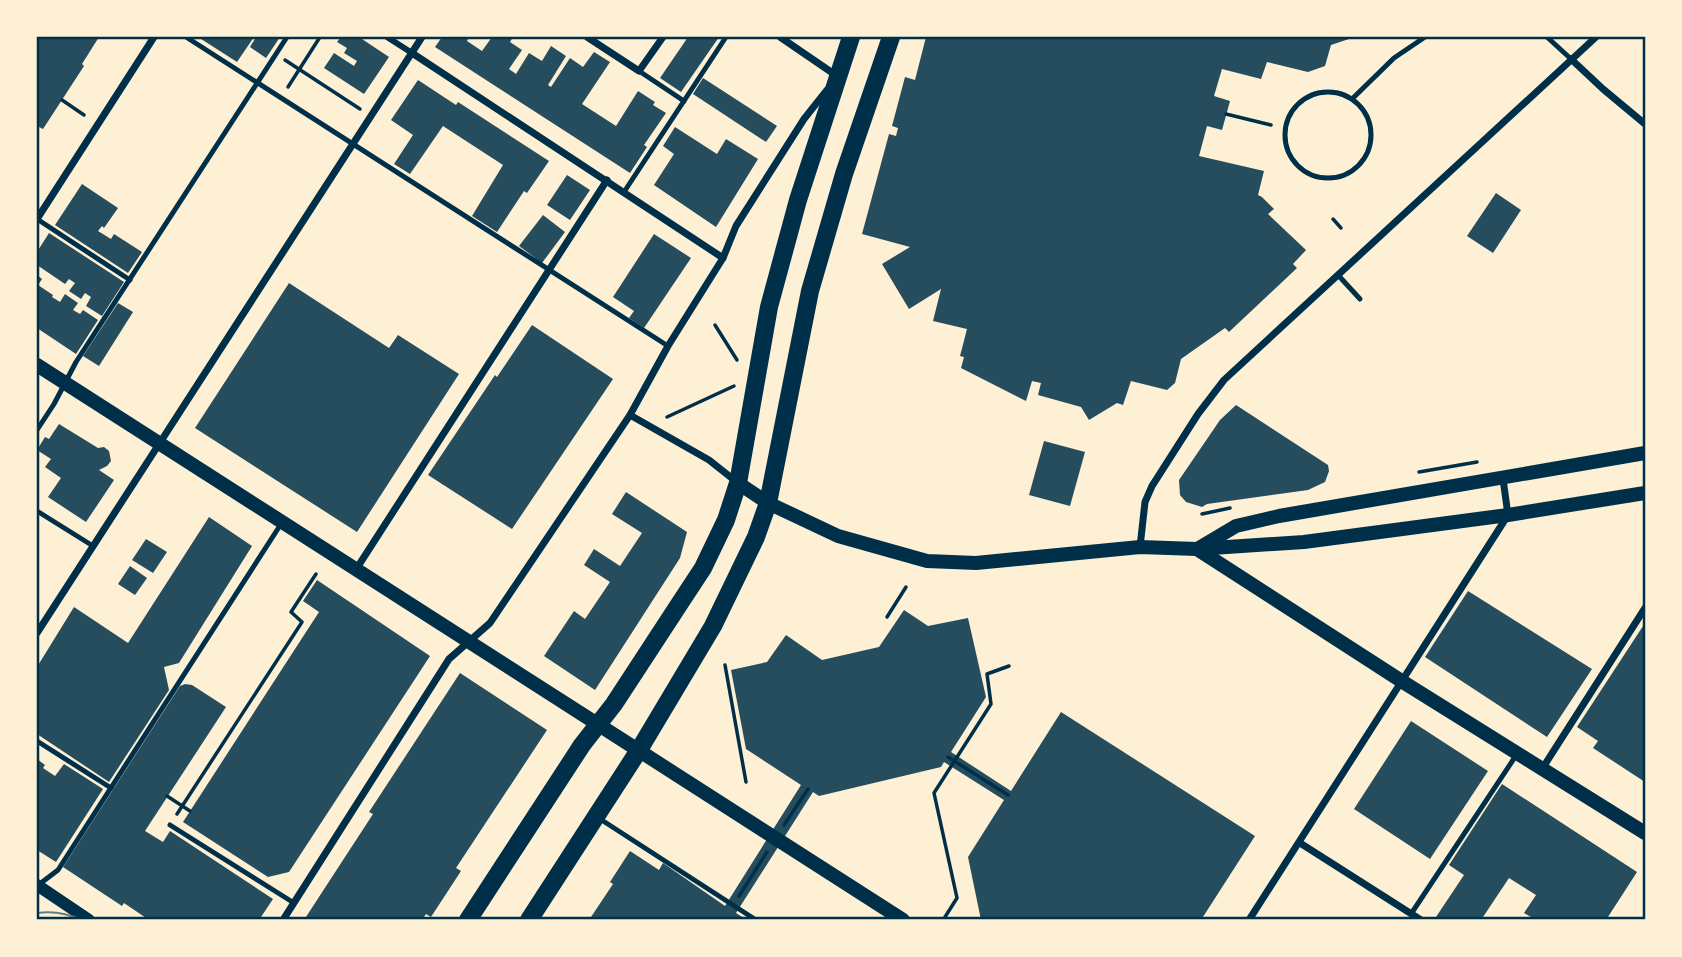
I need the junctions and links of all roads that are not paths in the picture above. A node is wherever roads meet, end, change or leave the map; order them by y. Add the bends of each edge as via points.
1 (154, 37) edge
2 (186, 37) edge
3 (287, 37) edge
4 (387, 37) edge
5 (422, 37) edge
6 (587, 37) edge
7 (663, 37) edge
8 (726, 37) edge
9 (780, 37) edge
10 (851, 37) edge
11 (891, 37) edge
12 (1422, 37) edge
13 (1547, 37) edge
14 (1596, 37) edge
15 (412, 53) junction
16 (1571, 59) junction
17 (639, 71) junction
18 (838, 76) junction
19 (257, 82) junction
20 (1352, 99) junction
21 (684, 101) junction
22 (1645, 124) edge
23 (352, 144) junction
24 (607, 180) junction
25 (624, 192) junction
26 (37, 219) edge
27 (723, 258) junction
28 (549, 270) junction
29 (1338, 275) junction
30 (130, 280) junction
31 (1360, 299) dead end
32 (668, 346) junction
33 (37, 365) edge
34 (63, 383) junction
35 (630, 415) junction
36 (37, 430) edge
37 (159, 445) junction
38 (1645, 453) edge
39 (1503, 479) junction
40 (738, 483) junction
41 (1645, 493) edge
42 (768, 503) junction
43 (37, 511) edge
44 (1508, 515) junction
45 (281, 524) junction
46 (93, 547) junction
47 (1140, 547) junction
48 (1197, 549) junction
49 (355, 572) junction
50 (1645, 608) edge
51 (37, 633) edge
52 (468, 642) junction
53 (1403, 682) junction
54 (598, 724) junction
55 (37, 741) edge
56 (639, 750) junction
57 (1517, 754) junction
58 (1541, 769) junction
59 (111, 788) junction
60 (596, 817) junction
61 (170, 825) road end
62 (1645, 833) edge
63 (1300, 843) junction
64 (37, 886) edge
65 (294, 903) junction
66 (1411, 914) junction
67 (1252, 919) edge
68 (89, 920) edge
69 (283, 920) edge
70 (468, 920) edge
71 (529, 920) edge
72 (756, 920) edge
73 (903, 920) edge
74 (1421, 920) edge

1 - 26 street
2 - 19 lane
3 - 19 lane
4 - 15 street
5 - 15 street
6 - 17 street
7 - 17 street
8 - 21 lane
9 - 18 street
10 - 18 main road
11 - 42 main road via 810,291
12 - 20 lane
13 - 16 lane
14 - 16 street
15 - 23 street
15 - 24 street
16 - 22 street
16 - 29 street
17 - 21 lane
18 - 27 street via 804,119 736,226
18 - 40 main road via 769,307
19 - 23 lane
19 - 30 lane
20 - 20 lane via 1339,93 1311,95 1290,113 1285,140 1289,154 1308,174 1337,177 1362,163 1369,150 1369,121
21 - 25 lane
23 - 28 lane
23 - 37 street
24 - 25 street
24 - 28 street
25 - 27 street
26 - 30 lane
27 - 32 street
28 - 32 lane
28 - 49 street
29 - 31 lane
29 - 47 street via 1224,380 1198,414 1145,502
30 - 34 lane
32 - 35 street
33 - 34 main road
34 - 36 lane
34 - 37 main road
35 - 40 street via 709,460
35 - 52 street via 490,623
37 - 45 main road
37 - 46 street
38 - 39 main road
39 - 44 street
39 - 48 main road via 1279,516 1236,526
40 - 42 main road
40 - 54 main road via 703,568
41 - 44 main road
42 - 47 main road via 838,536 927,561 976,563
42 - 56 main road via 713,626
43 - 46 lane
44 - 48 main road via 1304,542
44 - 53 street
45 - 49 main road
45 - 59 lane
46 - 51 street
47 - 48 main road
48 - 53 main road
49 - 52 main road
50 - 58 street
52 - 54 main road
52 - 65 street via 449,659
53 - 57 main road
53 - 63 street
54 - 56 main road
54 - 70 main road
55 - 59 lane
56 - 60 main road
56 - 73 main road
57 - 58 main road
57 - 66 lane
58 - 62 main road
59 - 64 lane via 58,870
60 - 71 main road
60 - 72 lane
61 - 65 lane
63 - 66 street
63 - 67 street
64 - 68 street
65 - 69 street
66 - 74 street

